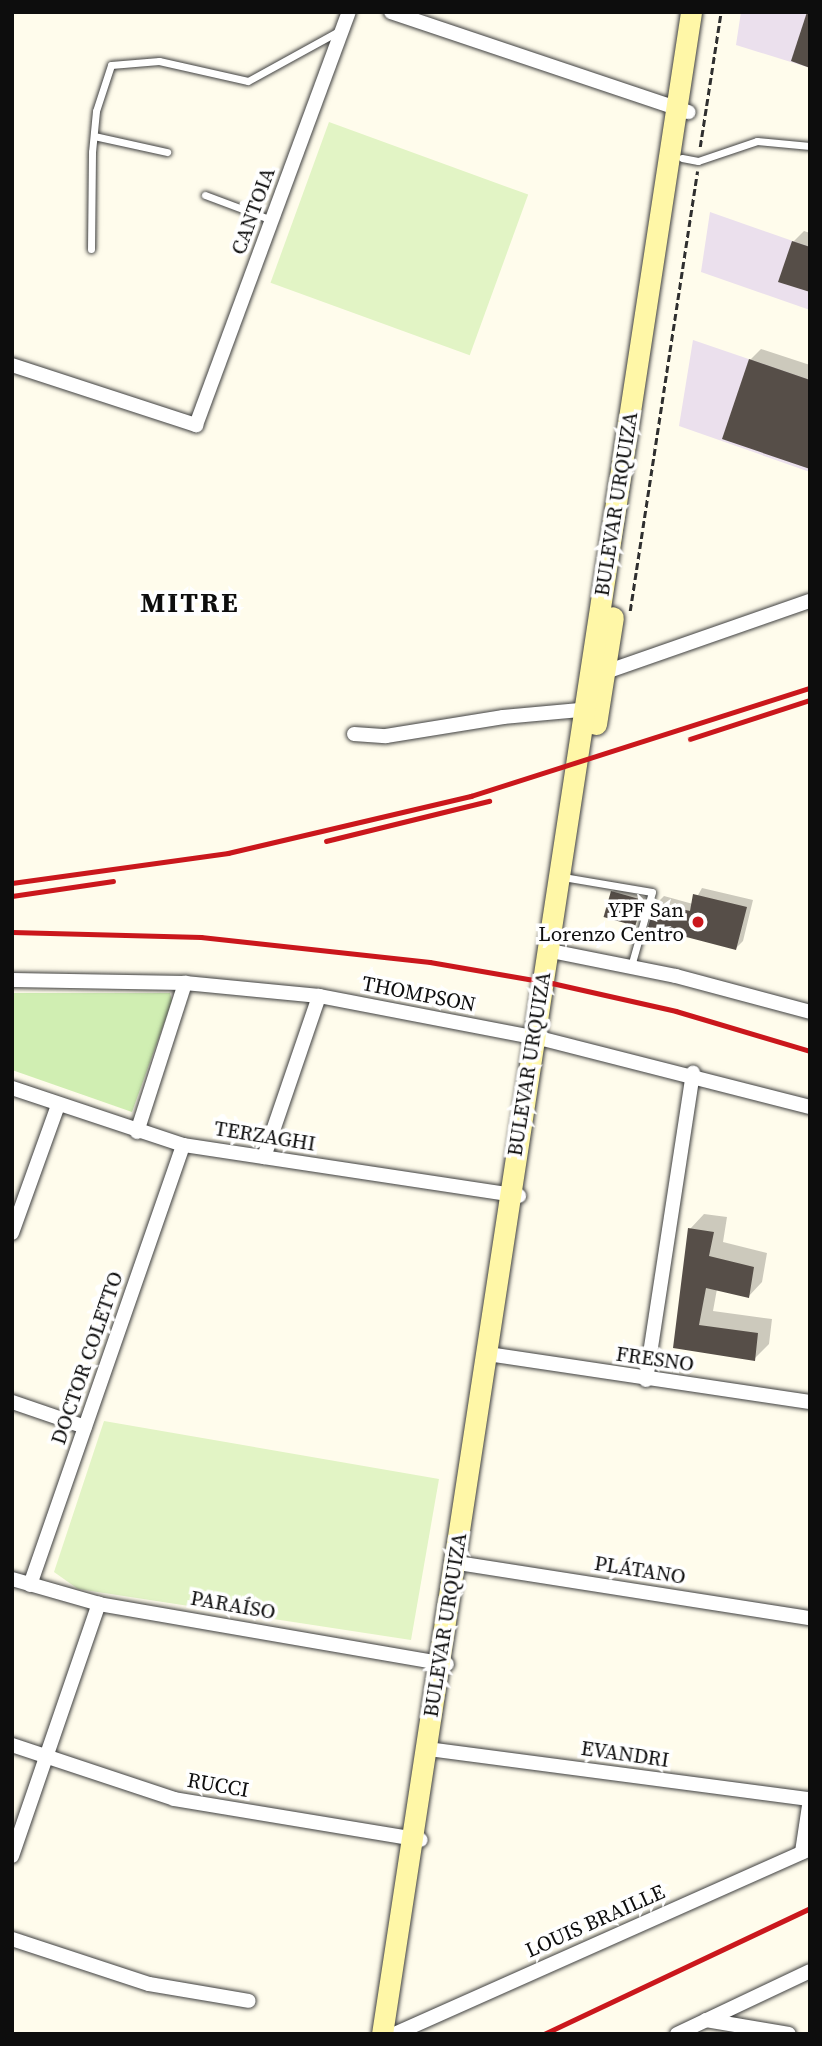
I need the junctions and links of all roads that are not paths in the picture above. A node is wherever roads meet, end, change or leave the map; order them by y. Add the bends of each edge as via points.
1 (349, 12) edge
2 (391, 12) edge
3 (691, 12) edge
4 (704, 12) edge
5 (343, 29) junction
6 (683, 110) junction
7 (94, 136) junction
8 (810, 146) edge
9 (167, 152) dead end
10 (690, 160) junction
11 (205, 195) dead end
12 (273, 220) junction
13 (91, 249) dead end
14 (12, 365) edge
15 (810, 601) edge
16 (597, 675) junction
17 (592, 709) junction
18 (354, 734) dead end
19 (569, 878) junction
20 (552, 950) junction
21 (631, 966) junction
22 (12, 980) edge
23 (185, 983) junction
24 (319, 996) junction
25 (810, 1012) edge
26 (538, 1038) junction
27 (693, 1073) junction
28 (12, 1088) edge
29 (58, 1105) junction
30 (810, 1107) edge
31 (137, 1132) junction
32 (183, 1145) junction
33 (264, 1157) junction
34 (514, 1195) junction
35 (12, 1233) edge
36 (495, 1355) junction
37 (646, 1380) junction
38 (12, 1402) edge
39 (810, 1402) edge
40 (85, 1427) junction
41 (464, 1564) junction
42 (12, 1579) edge
43 (30, 1585) junction
44 (99, 1604) junction
45 (810, 1618) edge
46 (444, 1663) junction
47 (12, 1745) edge
48 (436, 1750) junction
49 (46, 1757) junction
50 (810, 1799) edge
51 (417, 1840) junction
52 (806, 1850) edge
53 (12, 1856) edge
54 (12, 1939) edge
55 (810, 1970) edge
56 (249, 2001) dead end
57 (706, 2020) junction
58 (392, 2033) edge
59 (677, 2034) edge
60 (789, 2034) edge

1 - 5 street, CANTOIA
2 - 6 street
3 - 6 main road, BULEVAR URQUIZA
4 - 6 main road, BULEVAR URQUIZA
5 - 7 lane via 248,81 159,61 111,65 96,111
5 - 12 street, CANTOIA
6 - 10 main road, BULEVAR URQUIZA
6 - 16 main road, BULEVAR URQUIZA
7 - 9 lane
7 - 13 lane
8 - 10 lane via 757,141
10 - 16 main road, BULEVAR URQUIZA
11 - 12 lane
12 - 14 street, CANTOIA via 196,425
15 - 16 street
16 - 17 main road, BULEVAR URQUIZA
17 - 18 street via 503,717 386,736
17 - 19 main road, BULEVAR URQUIZA
17 - 20 main road, BULEVAR URQUIZA
19 - 20 main road, BULEVAR URQUIZA
19 - 21 lane via 652,892
20 - 21 street
20 - 26 main road, BULEVAR URQUIZA
21 - 25 street
22 - 23 street, THOMPSON
23 - 24 street, THOMPSON
23 - 31 street
24 - 26 street, THOMPSON
24 - 33 street
26 - 27 street, THOMPSON
26 - 34 main road, BULEVAR URQUIZA
27 - 30 street, THOMPSON
27 - 37 street
28 - 29 street, TERZAGHI
29 - 31 street, TERZAGHI
29 - 35 street
31 - 32 street, TERZAGHI
32 - 33 street, TERZAGHI
32 - 40 street, DOCTOR COLETTO
33 - 34 street, TERZAGHI
34 - 36 main road, BULEVAR URQUIZA
34 - 46 main road, BULEVAR URQUIZA
36 - 37 street, FRESNO
36 - 41 main road, BULEVAR URQUIZA
37 - 39 street, FRESNO
38 - 40 street
40 - 43 street, DOCTOR COLETTO
41 - 45 street, PLÁTANO
41 - 46 main road, BULEVAR URQUIZA
42 - 43 street, PARAÍSO
43 - 44 street, PARAÍSO
44 - 46 street, PARAÍSO
44 - 49 street
46 - 48 main road, BULEVAR URQUIZA
46 - 51 main road, BULEVAR URQUIZA
47 - 49 street, RUCCI
48 - 50 street, EVANDRI
48 - 51 main road, BULEVAR URQUIZA
49 - 51 street, RUCCI via 174,1799
49 - 53 street
50 - 52 street
51 - 58 main road, BULEVAR URQUIZA
52 - 58 street, LOUIS BRAILLE
54 - 56 street via 149,1984
55 - 57 street
57 - 59 street
57 - 60 street

